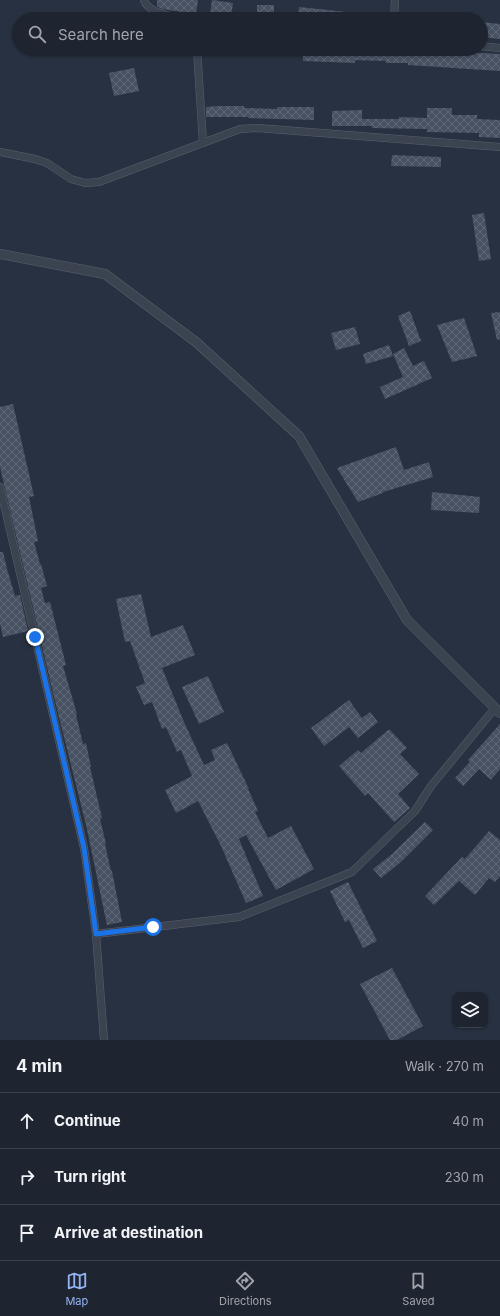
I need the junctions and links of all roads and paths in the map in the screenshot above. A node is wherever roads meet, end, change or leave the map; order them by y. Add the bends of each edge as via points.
1 (144, 0) edge
2 (395, 0) edge
3 (160, 12) edge
4 (394, 12) edge
5 (488, 47) edge
6 (500, 48) edge
7 (197, 56) edge
8 (202, 143) junction
9 (500, 147) edge
10 (0, 152) edge
11 (0, 254) edge
12 (0, 487) edge
13 (497, 710) edge
14 (96, 934) junction
15 (104, 1040) edge

1 - 3 street via 145,4
2 - 4 street
5 - 6 street
7 - 8 street
8 - 9 street via 240,129 258,128
8 - 10 street via 99,182 85,183 71,179 35,159
11 - 13 street via 105,274 196,342 293,430 303,442 407,620
12 - 14 street via 84,848
13 - 14 street via 432,786 415,811 352,872 239,917
14 - 15 street

